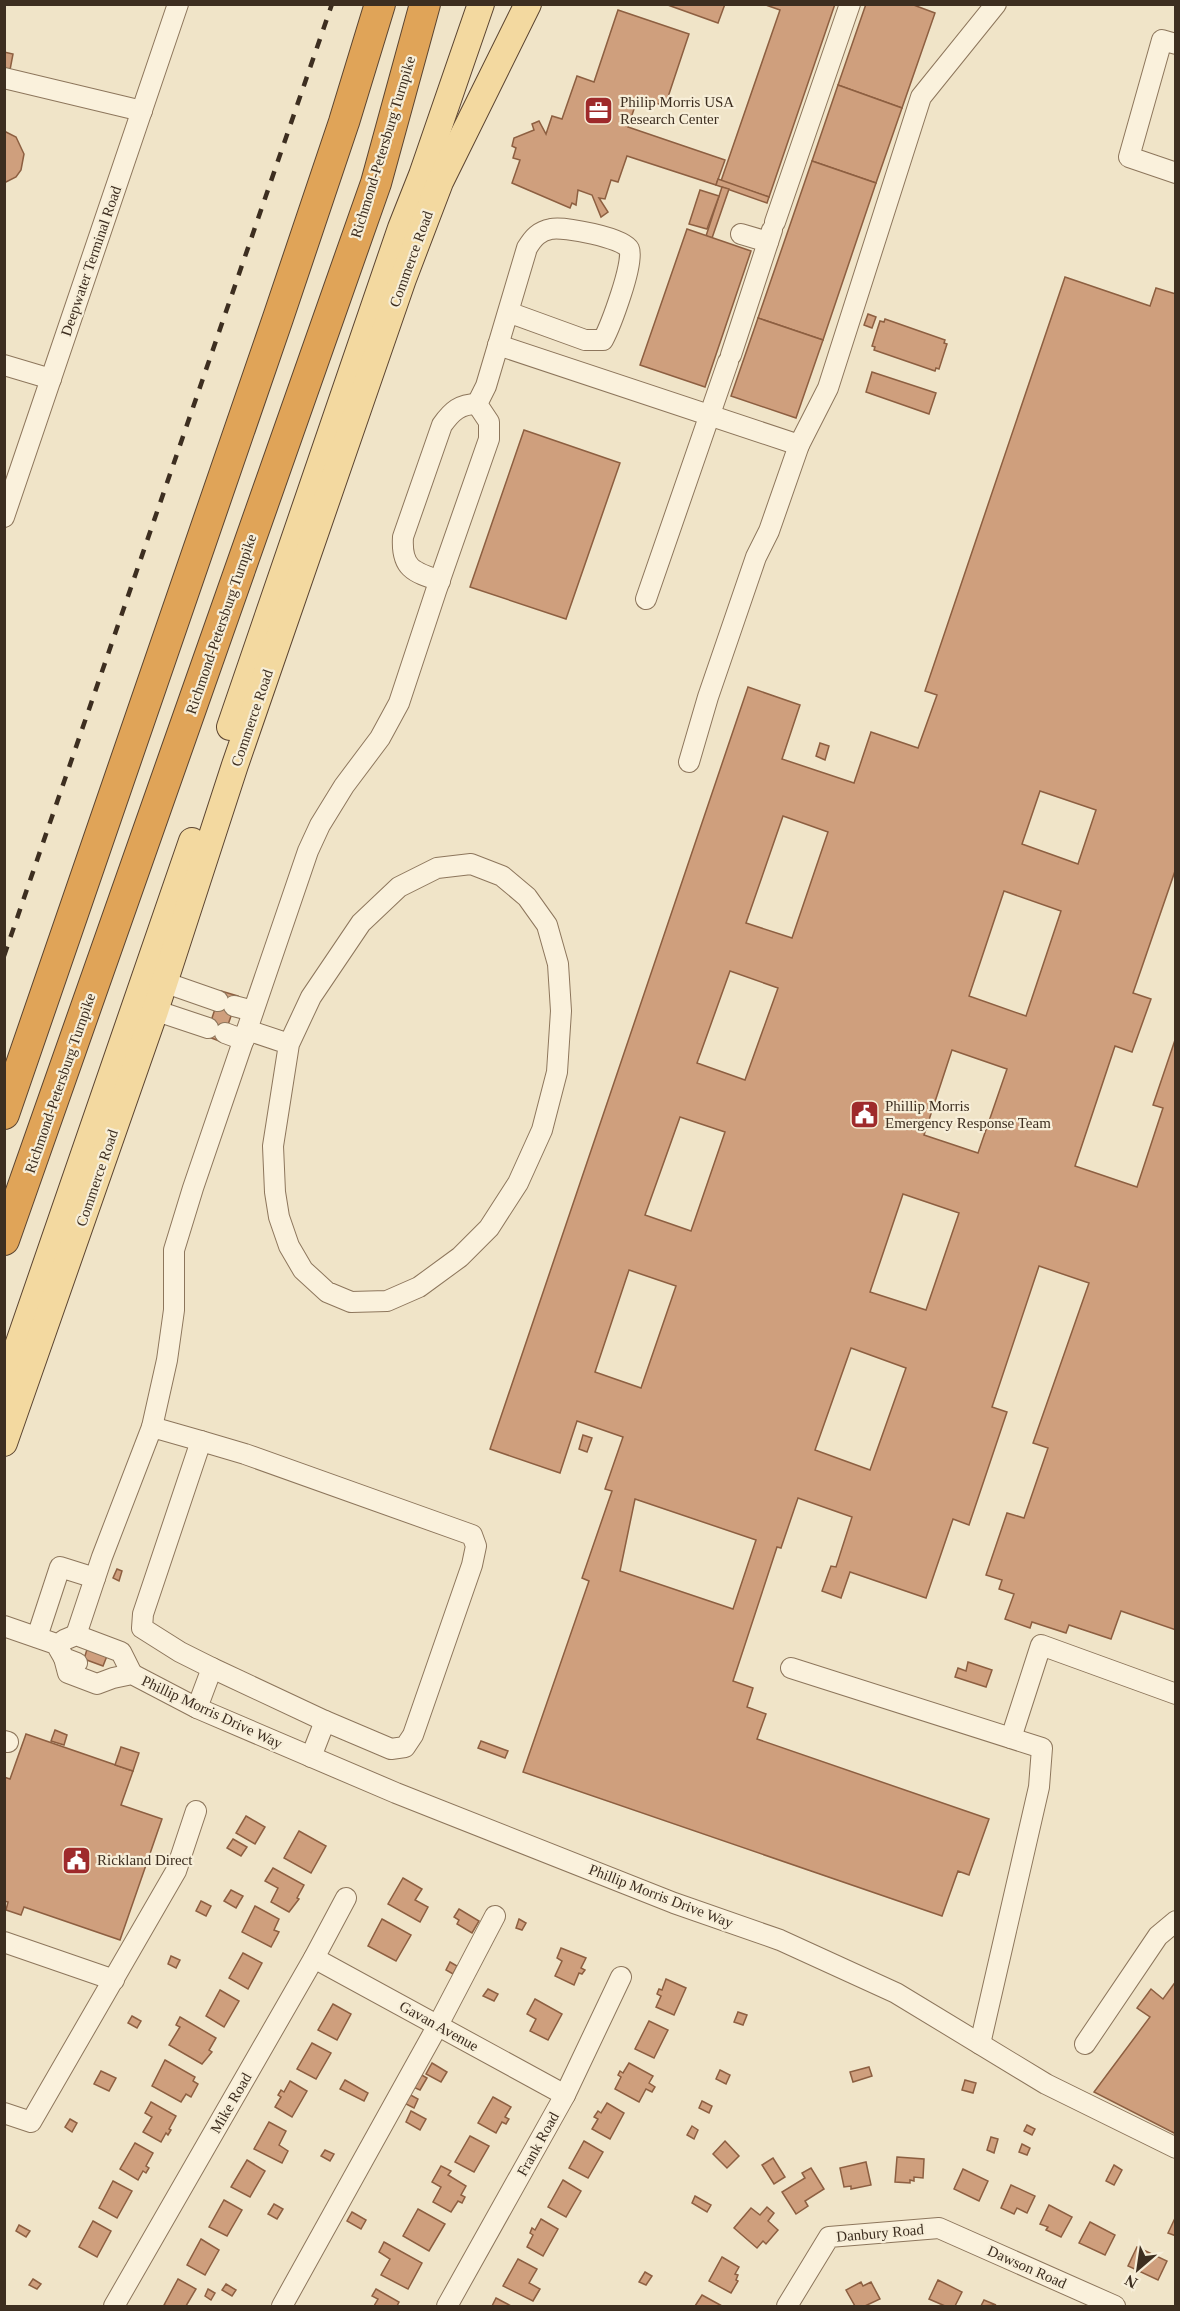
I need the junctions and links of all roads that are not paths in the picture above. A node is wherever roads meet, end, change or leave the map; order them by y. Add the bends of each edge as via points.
1 (178, 4) edge
2 (358, 4) edge
3 (380, 4) edge
4 (425, 4) edge
5 (482, 4) edge
6 (528, 4) edge
7 (850, 4) edge
8 (996, 4) edge
9 (1176, 44) edge
10 (4, 78) edge
11 (142, 111) junction
12 (1176, 173) edge
13 (772, 231) junction
14 (741, 234) dead end
15 (508, 312) junction
16 (278, 318) junction
17 (498, 345) junction
18 (4, 365) edge
19 (51, 379) junction
20 (477, 404) junction
21 (710, 416) junction
22 (799, 445) junction
23 (4, 517) edge
24 (440, 581) junction
25 (646, 599) dead end
26 (689, 762) dead end
27 (155, 980) junction
28 (146, 1008) junction
29 (233, 1021) junction
30 (289, 1044) junction
31 (4, 1114) edge
32 (4, 1240) edge
33 (4, 1386) edge
34 (152, 1427) junction
35 (201, 1442) junction
36 (4, 1443) edge
37 (95, 1578) junction
38 (4, 1626) edge
39 (76, 1635) junction
40 (37, 1637) junction
41 (60, 1651) junction
42 (212, 1668) junction
43 (791, 1668) dead end
44 (122, 1676) junction
45 (1176, 1694) edge
46 (198, 1708) junction
47 (325, 1721) junction
48 (1011, 1738) junction
49 (311, 1757) junction
50 (196, 1811) dead end
51 (346, 1898) dead end
52 (495, 1916) dead end
53 (1176, 1921) edge
54 (4, 1942) edge
55 (314, 1958) junction
56 (621, 1977) dead end
57 (114, 1980) junction
58 (438, 2025) junction
59 (980, 2044) junction
60 (1085, 2044) dead end
61 (565, 2095) junction
62 (4, 2113) edge
63 (1176, 2148) edge
64 (939, 2228) joint
65 (1086, 2300) edge
66 (114, 2307) edge
67 (282, 2307) edge
68 (447, 2307) edge
69 (787, 2307) edge
70 (1115, 2307) edge

1 - 11 street, Deepwater Terminal Road
2 - 16 highway
3 - 16 highway
4 - 32 highway, Richmond-Petersburg Turnpike via 376,183
5 - 27 main road, Commerce Road via 368,324
6 - 27 main road, Commerce Road via 459,143 416,243 235,765
7 - 13 street
8 - 22 street via 921,97 828,388
9 - 12 street via 1162,40 1128,157
10 - 11 street
11 - 19 street, Deepwater Terminal Road
13 - 14 street
13 - 21 street
15 - 15 street via 534,237 552,228 622,241 629,249 631,263 603,340 585,340
15 - 17 street
16 - 31 highway
17 - 20 street
17 - 21 street
18 - 19 street
19 - 23 street, Deepwater Terminal Road
20 - 24 street via 489,422 489,439
20 - 24 street via 464,404 451,412 442,425 403,537 402,553 410,567
21 - 22 street
21 - 25 street
22 - 26 street via 726,643
24 - 29 street via 399,703 380,738 320,825
27 - 28 main road, Commerce Road
27 - 29 street
28 - 29 street
28 - 33 main road, Commerce Road
28 - 36 main road, Commerce Road
29 - 30 street
29 - 34 street via 174,1250 174,1310
30 - 30 street via 273,1146 274,1192 289,1246 303,1270 327,1292 351,1302 387,1301 419,1287 460,1257 489,1228 518,1183 542,1130 556,1071 561,1011 558,964 547,925 527,897 502,876 471,864 437,868 399,887 361,923 311,997
34 - 35 street
34 - 37 street
35 - 42 street via 143,1614 142,1628
35 - 47 street via 472,1535 476,1546 472,1564 413,1735 405,1747 392,1749
37 - 39 street
37 - 40 street via 60,1567
38 - 40 street, Phillip Morris Drive Way
39 - 41 street
39 - 44 street, Phillip Morris Drive Way via 121,1652
40 - 41 street, Phillip Morris Drive Way
41 - 44 street, Phillip Morris Drive Way
42 - 46 street
42 - 47 street
43 - 48 street
44 - 46 street, Phillip Morris Drive Way
45 - 48 street via 1041,1645
46 - 49 street, Phillip Morris Drive Way
47 - 49 street
48 - 59 street via 1042,1748 1039,1787
49 - 59 street, Phillip Morris Drive Way via 674,1903 780,1940 896,1993
50 - 57 street via 176,1870
51 - 55 street, Mike Road
52 - 58 street
53 - 60 street via 1158,1936
54 - 57 street
55 - 58 street, Gavan Avenue
55 - 66 street, Mike Road
56 - 61 street, Frank Road
57 - 62 street via 31,2122
58 - 61 street, Gavan Avenue
58 - 67 street
59 - 63 street, Phillip Morris Drive Way via 1046,2084
61 - 68 street, Frank Road
64 - 65 street, Dawson Road
64 - 69 street, Danbury Road via 829,2237
65 - 70 street, Dawson Road

